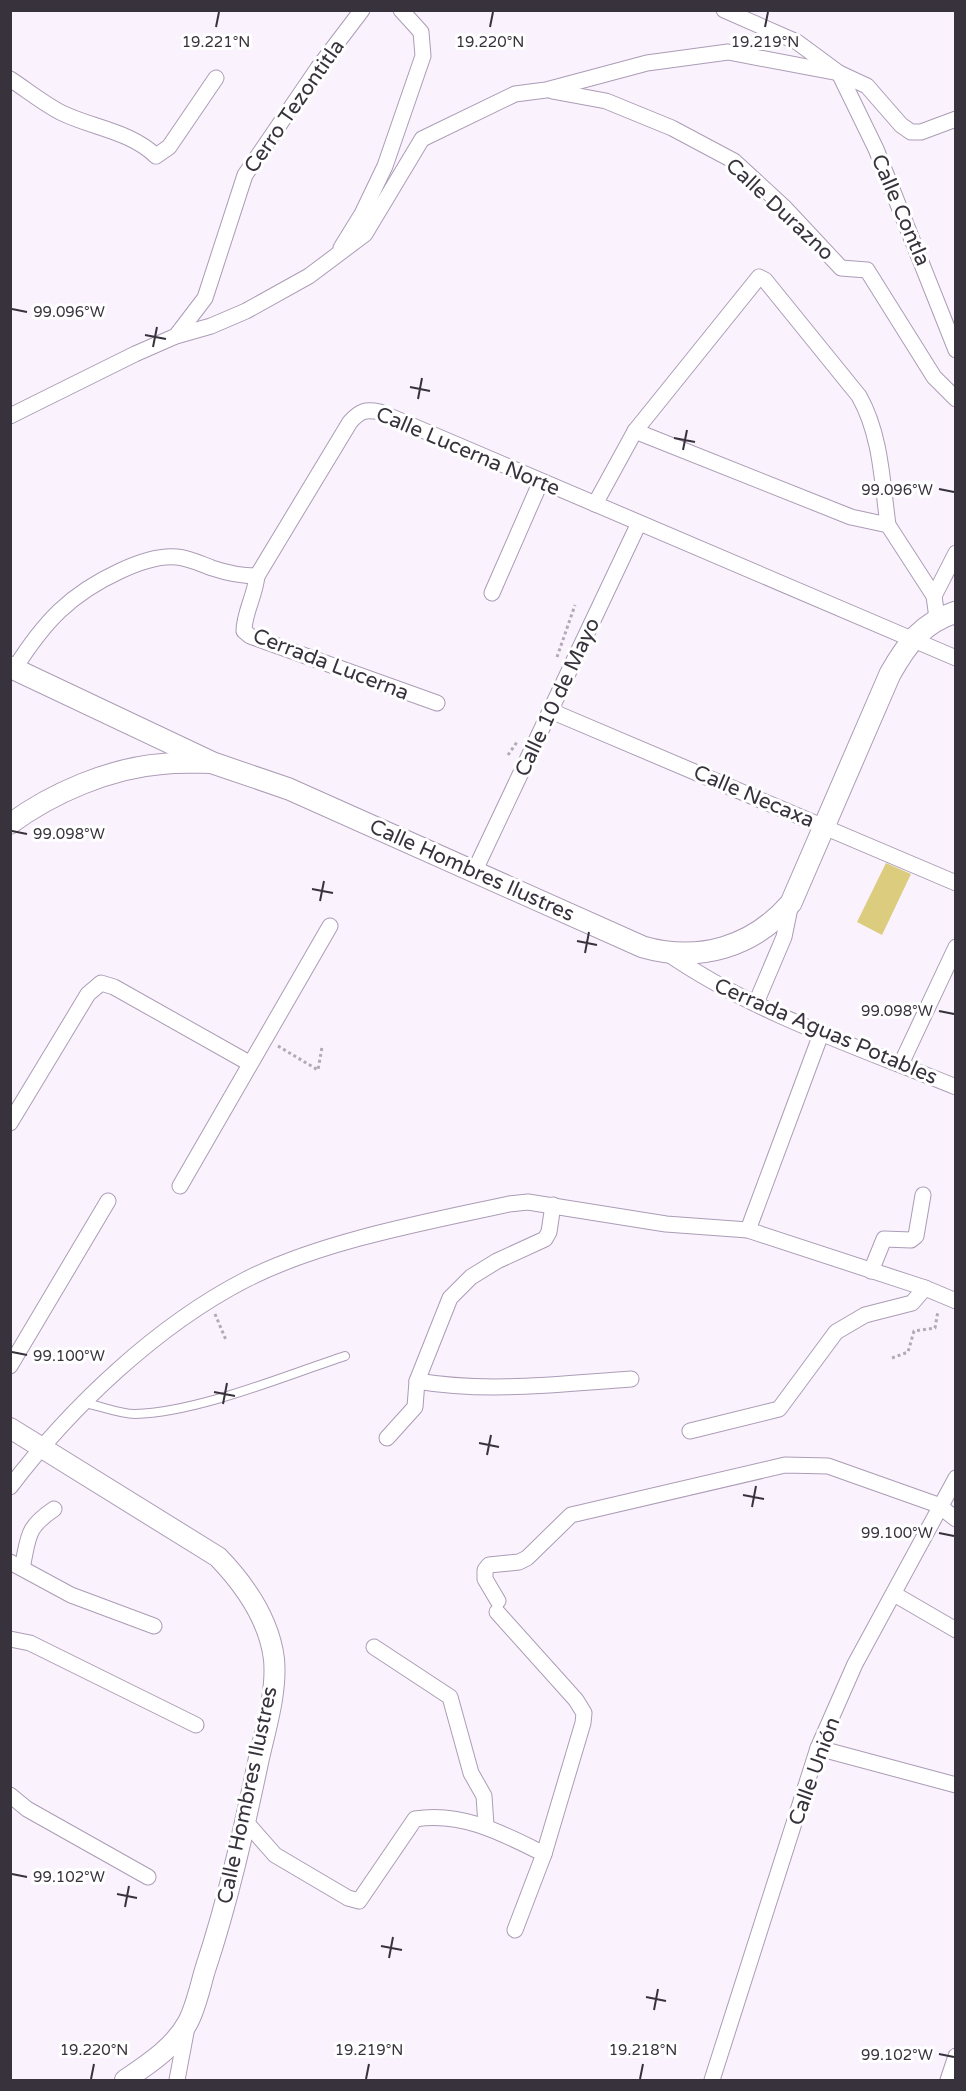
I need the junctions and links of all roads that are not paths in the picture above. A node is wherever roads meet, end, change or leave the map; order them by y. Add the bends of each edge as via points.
1 (362, 10) edge
2 (401, 10) edge
3 (728, 11) edge
4 (839, 72) junction
5 (216, 78) dead end
6 (10, 80) edge
7 (546, 90) junction
8 (956, 119) edge
9 (335, 258) junction
10 (176, 336) junction
11 (956, 350) edge
12 (956, 399) edge
13 (10, 416) edge
14 (635, 431) junction
15 (541, 482) junction
16 (595, 504) junction
17 (639, 523) junction
18 (888, 525) junction
19 (956, 553) edge
20 (257, 576) junction
21 (492, 594) dead end
22 (934, 596) junction
23 (946, 615) edge
24 (911, 638) junction
25 (956, 658) edge
26 (13, 668) edge
27 (437, 703) dead end
28 (551, 711) junction
29 (213, 763) junction
30 (10, 824) edge
31 (823, 825) junction
32 (475, 870) junction
33 (956, 883) edge
34 (791, 903) junction
35 (330, 926) dead end
36 (956, 947) edge
37 (667, 953) junction
38 (756, 1003) junction
39 (821, 1034) junction
40 (249, 1063) junction
41 (901, 1064) junction
42 (956, 1087) edge
43 (10, 1123) edge
44 (180, 1186) dead end
45 (922, 1195) dead end
46 (108, 1201) dead end
47 (553, 1205) junction
48 (748, 1230) junction
49 (871, 1271) junction
50 (926, 1288) junction
51 (949, 1297) edge
52 (345, 1356) dead end
53 (10, 1365) edge
54 (631, 1379) dead end
55 (417, 1381) junction
56 (84, 1402) junction
57 (10, 1428) edge
58 (690, 1431) dead end
59 (387, 1438) dead end
60 (41, 1447) junction
61 (956, 1478) edge
62 (10, 1487) edge
63 (938, 1505) junction
64 (54, 1509) dead end
65 (956, 1519) edge
66 (16, 1565) edge
67 (894, 1594) junction
68 (154, 1626) dead end
69 (956, 1630) edge
70 (10, 1639) edge
71 (374, 1647) dead end
72 (196, 1725) dead end
73 (818, 1748) junction
74 (956, 1785) edge
75 (10, 1795) edge
76 (246, 1822) junction
77 (486, 1825) junction
78 (544, 1854) junction
79 (148, 1877) dead end
80 (515, 1929) dead end
81 (188, 2023) junction
82 (956, 2056) edge
83 (125, 2080) edge
84 (177, 2080) edge
85 (712, 2080) edge
86 (948, 2080) edge

1 - 10 street, Cerro Tezontitla via 245,175 205,298
2 - 9 street via 422,32 423,56 385,166
3 - 4 street via 797,42
4 - 7 street, Calle Durazno via 728,52 647,63
4 - 8 street via 867,86 911,132
4 - 11 street, Calle Contla via 876,149
5 - 6 street via 169,147 156,156 123,134 60,112
7 - 9 street, Calle Durazno via 515,94 422,139 365,234
7 - 12 street, Calle Durazno via 606,101 672,128 734,161 841,267 867,270 934,377
9 - 10 street, Calle Durazno via 246,311
10 - 13 street, Calle Durazno
14 - 16 street
14 - 18 street via 851,517
14 - 18 street via 759,277 859,396 868,413 876,432
15 - 16 street, Calle Lucerna Norte
15 - 20 street, Calle Lucerna Norte via 367,409 358,412 350,422
15 - 21 street
16 - 17 street, Calle Lucerna Norte
17 - 24 street, Calle Lucerna Norte
17 - 28 street, Calle 10 de Mayo
18 - 22 street
19 - 22 street
20 - 26 street via 236,575 177,556 131,565 71,599 50,619
20 - 27 street, Cerrada Lucerna via 255,596 244,622 244,631 250,636
22 - 23 street
23 - 24 main road, Calle Hombres Ilustres
24 - 25 street, Calle Lucerna Norte
24 - 31 main road, Calle Hombres Ilustres via 890,674
26 - 29 main road, Calle Hombres Ilustres
28 - 31 street, Calle Necaxa
28 - 32 street, Calle 10 de Mayo
29 - 30 street, Calle Hombres Ilustres via 160,764 101,777 46,801
29 - 32 main road, Calle Hombres Ilustres via 289,789
31 - 33 street, Calle Necaxa
31 - 34 main road, Calle Hombres Ilustres
32 - 37 main road, Calle Hombres Ilustres via 643,947
34 - 37 main road, Calle Hombres Ilustres via 778,918 735,945 710,953
34 - 38 street, Calle Hombres Ilustres via 784,937
35 - 40 street
36 - 41 street
37 - 38 street, Cerrada Aguas Potables via 698,975
38 - 39 street, Cerrada Aguas Potables
39 - 41 street, Cerrada Aguas Potables
39 - 48 street
40 - 43 street via 114,987 101,984 88,994
40 - 44 street
41 - 42 street, Cerrada Aguas Potables
45 - 49 street via 916,1236 910,1240 884,1239
46 - 53 street
47 - 48 street via 666,1224
47 - 55 street via 545,1239 471,1277 450,1298
47 - 56 street via 509,1204 332,1246 249,1278 209,1301 148,1346
48 - 49 street
49 - 50 street
50 - 51 street
50 - 58 street via 912,1303 865,1315 836,1332 779,1410
52 - 56 lane via 172,1409 133,1414
54 - 55 street via 461,1386
55 - 59 street via 415,1407
56 - 60 street
57 - 60 street, Calle Hombres Ilustres
60 - 62 street
60 - 76 street, Calle Hombres Ilustres via 218,1557 240,1580 255,1604 274,1659 272,1698
61 - 63 street, Calle Unión
63 - 65 street
63 - 67 street, Calle Unión
63 - 78 street via 828,1466 785,1465 571,1515 527,1558 496,1562 485,1570 485,1580 498,1606 584,1713
64 - 66 street via 36,1521
66 - 68 street via 71,1595
67 - 69 street
67 - 73 street, Calle Unión via 855,1664
70 - 72 street via 30,1643
71 - 77 street via 450,1697 471,1773 484,1796
73 - 74 street
73 - 85 street, Calle Unión
75 - 79 street via 27,1809
76 - 77 street via 275,1855 359,1901 415,1819 431,1816
76 - 81 street, Calle Hombres Ilustres via 214,1944
77 - 78 street
78 - 80 street
81 - 83 street, Calle Hombres Ilustres via 170,2046
81 - 84 street
82 - 86 street

